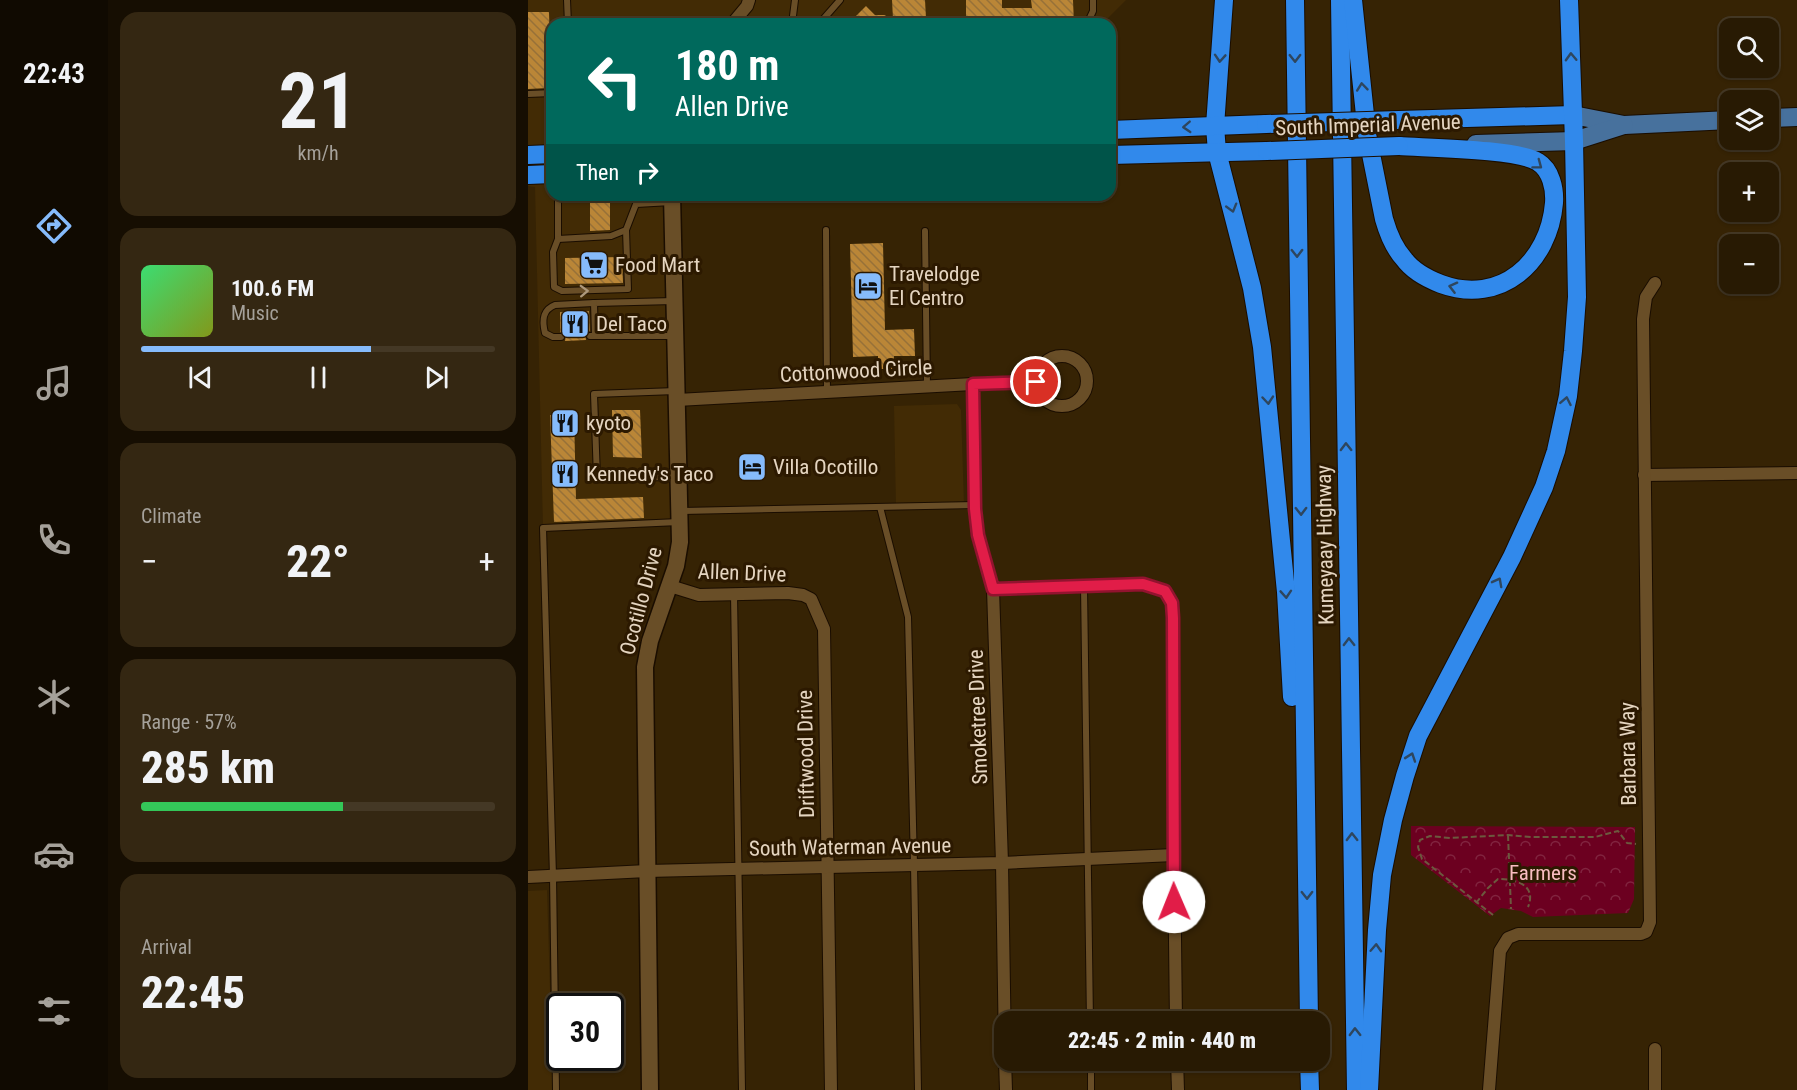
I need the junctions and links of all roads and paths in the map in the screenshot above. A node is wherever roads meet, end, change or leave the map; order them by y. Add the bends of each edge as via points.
1 (567, 0) edge
2 (749, 0) edge
3 (795, 0) edge
4 (840, 0) edge
5 (1093, 0) edge
6 (1224, 0) edge
7 (1294, 0) edge
8 (1340, 0) edge
9 (1353, 0) edge
10 (1569, 0) edge
11 (568, 18) edge
12 (737, 18) edge
13 (793, 18) edge
14 (824, 18) edge
15 (1090, 18) edge
16 (546, 93) edge
17 (528, 94) edge
18 (1572, 115) junction
19 (1797, 117) edge
20 (1779, 118) edge
21 (1719, 121) edge
22 (1624, 125) junction
23 (1215, 126) junction
24 (1116, 130) edge
25 (1574, 141) junction
26 (1399, 146) junction
27 (1217, 152) junction
28 (546, 154) edge
29 (528, 155) edge
30 (1116, 155) edge
31 (546, 174) edge
32 (528, 175) edge
33 (558, 201) edge
34 (654, 201) edge
35 (672, 201) edge
36 (636, 204) joint
37 (626, 230) junction
38 (826, 231) dead end
39 (925, 231) dead end
40 (558, 239) junction
41 (1654, 282) dead end
42 (675, 301) junction
43 (594, 303) junction
44 (676, 336) junction
45 (561, 337) dead end
46 (1036, 382) junction
47 (973, 384) junction
48 (927, 387) junction
49 (827, 392) junction
50 (677, 395) junction
51 (1797, 473) edge
52 (1644, 476) junction
53 (678, 477) junction
54 (975, 505) junction
55 (880, 507) junction
56 (680, 517) junction
57 (670, 586) junction
58 (1084, 586) junction
59 (993, 589) junction
60 (734, 594) junction
61 (812, 599) joint
62 (1508, 835) junction
63 (1636, 844) dead end
64 (1174, 855) junction
65 (1087, 859) junction
66 (1002, 863) junction
67 (914, 865) junction
68 (827, 867) junction
69 (738, 869) junction
70 (1306, 869) junction
71 (647, 871) junction
72 (553, 876) junction
73 (528, 877) edge
74 (1510, 879) junction
75 (1476, 903) junction
76 (1528, 907) dead end
77 (1511, 909) dead end
78 (1493, 915) dead end
79 (1004, 1011) edge
80 (1090, 1011) edge
81 (1176, 1011) edge
82 (1309, 1011) edge
83 (1655, 1049) dead end
84 (1005, 1071) edge
85 (1091, 1071) edge
86 (1177, 1071) edge
87 (1310, 1071) edge
88 (556, 1090) edge
89 (650, 1090) edge
90 (742, 1090) edge
91 (831, 1090) edge
92 (918, 1090) edge
93 (1006, 1090) edge
94 (1091, 1090) edge
95 (1178, 1090) edge
96 (1310, 1090) edge
97 (1356, 1090) edge
98 (1369, 1090) edge
99 (1490, 1090) edge
100 (1655, 1090) edge

1 - 11 lane
2 - 12 street
3 - 13 lane
4 - 14 lane
5 - 15 lane
6 -> 23 highway
7 -> 70 highway, Kumeyaay Highway
97 -> 8 highway, Kumeyaay Highway
26 -> 9 highway via 1521,156 1542,166 1549,175 1554,197 1550,227 1529,264 1496,287 1471,291 1436,282 1405,262 1384,219 1369,144
18 -> 10 highway
16 - 17 lane
18 - 22 main road, South Imperial Avenue
18 - 23 highway, South Imperial Avenue, bridge
18 - 25 highway
19 - 20 main road
21 - 22 main road, South Imperial Avenue
22 - 25 main road, South Imperial Avenue
23 -> 24 highway, South Imperial Avenue
23 - 27 highway
25 - 26 main road, South Imperial Avenue
98 -> 25 highway via 1382,875 1405,776 1418,736 1531,516 1558,440 1569,385 1577,297
26 - 27 highway, South Imperial Avenue, bridge
27 - 30 highway, South Imperial Avenue
27 -> 70 highway via 1252,288 1265,375 1286,592 1296,820
28 - 29 highway
31 - 32 highway
33 - 40 lane
34 - 36 lane
35 - 42 street, Ocotillo Drive
36 - 37 lane
37 - 40 lane via 611,236
40 -> 37 lane via 553,252 554,287 562,291 628,289
38 - 49 lane
39 - 48 lane
41 - 52 street, Barbara Way via 1646,297 1643,319
42 - 43 lane
42 - 44 street, Ocotillo Drive
43 - 44 lane via 593,336
43 - 45 lane via 549,308 543,316 545,333
44 - 50 street, Ocotillo Drive
46 - 46 street via 1045,400 1066,406 1081,398 1087,381 1076,360 1059,356 1041,366
46 - 47 street, Cottonwood Circle
47 - 48 street, Cottonwood Circle
47 - 54 street, Smoketree Drive
48 - 49 street, Cottonwood Circle
49 - 50 street, Cottonwood Circle
50 - 53 street, Ocotillo Drive
50 - 53 lane via 594,394 597,478
51 - 52 street
52 - 99 street, Barbara Way via 1650,922 1641,934 1518,934 1508,938 1500,951
53 - 56 street, Ocotillo Drive
54 - 55 lane
54 - 59 street, Smoketree Drive via 978,535
55 - 56 lane
55 - 67 lane via 908,617
56 - 57 street, Ocotillo Drive via 678,554
56 - 72 lane via 543,528
57 - 60 street, Allen Drive via 699,595
57 - 71 street, Ocotillo Drive via 645,667
58 - 59 street
58 - 64 street via 1143,584 1165,591 1172,603
58 - 65 lane
59 - 66 street, Smoketree Drive
60 - 61 street, Allen Drive via 788,593
60 - 69 lane
61 - 68 street, Driftwood Drive via 824,629
62 - 63 path via 1595,837 1618,831 1627,843
62 - 74 path
62 - 75 path via 1430,836 1420,840 1422,859
64 - 65 street, South Waterman Avenue
64 - 81 street
65 - 66 street, South Waterman Avenue
65 - 80 lane
66 - 67 street, South Waterman Avenue
66 - 79 street, Smoketree Drive
67 - 68 street, South Waterman Avenue
67 - 92 lane
68 - 69 street, South Waterman Avenue
68 - 91 street, Driftwood Drive
69 - 71 street, South Waterman Avenue
69 - 90 lane
70 -> 82 highway, Kumeyaay Highway
71 - 72 street, South Waterman Avenue
71 - 89 street, Ocotillo Drive
72 - 73 street, South Waterman Avenue
72 - 88 lane
74 - 75 path via 1498,879
74 - 76 path via 1528,890
74 - 77 path
75 - 78 path
83 - 100 street
84 - 93 street
85 - 94 lane
86 - 95 street
87 - 96 highway

